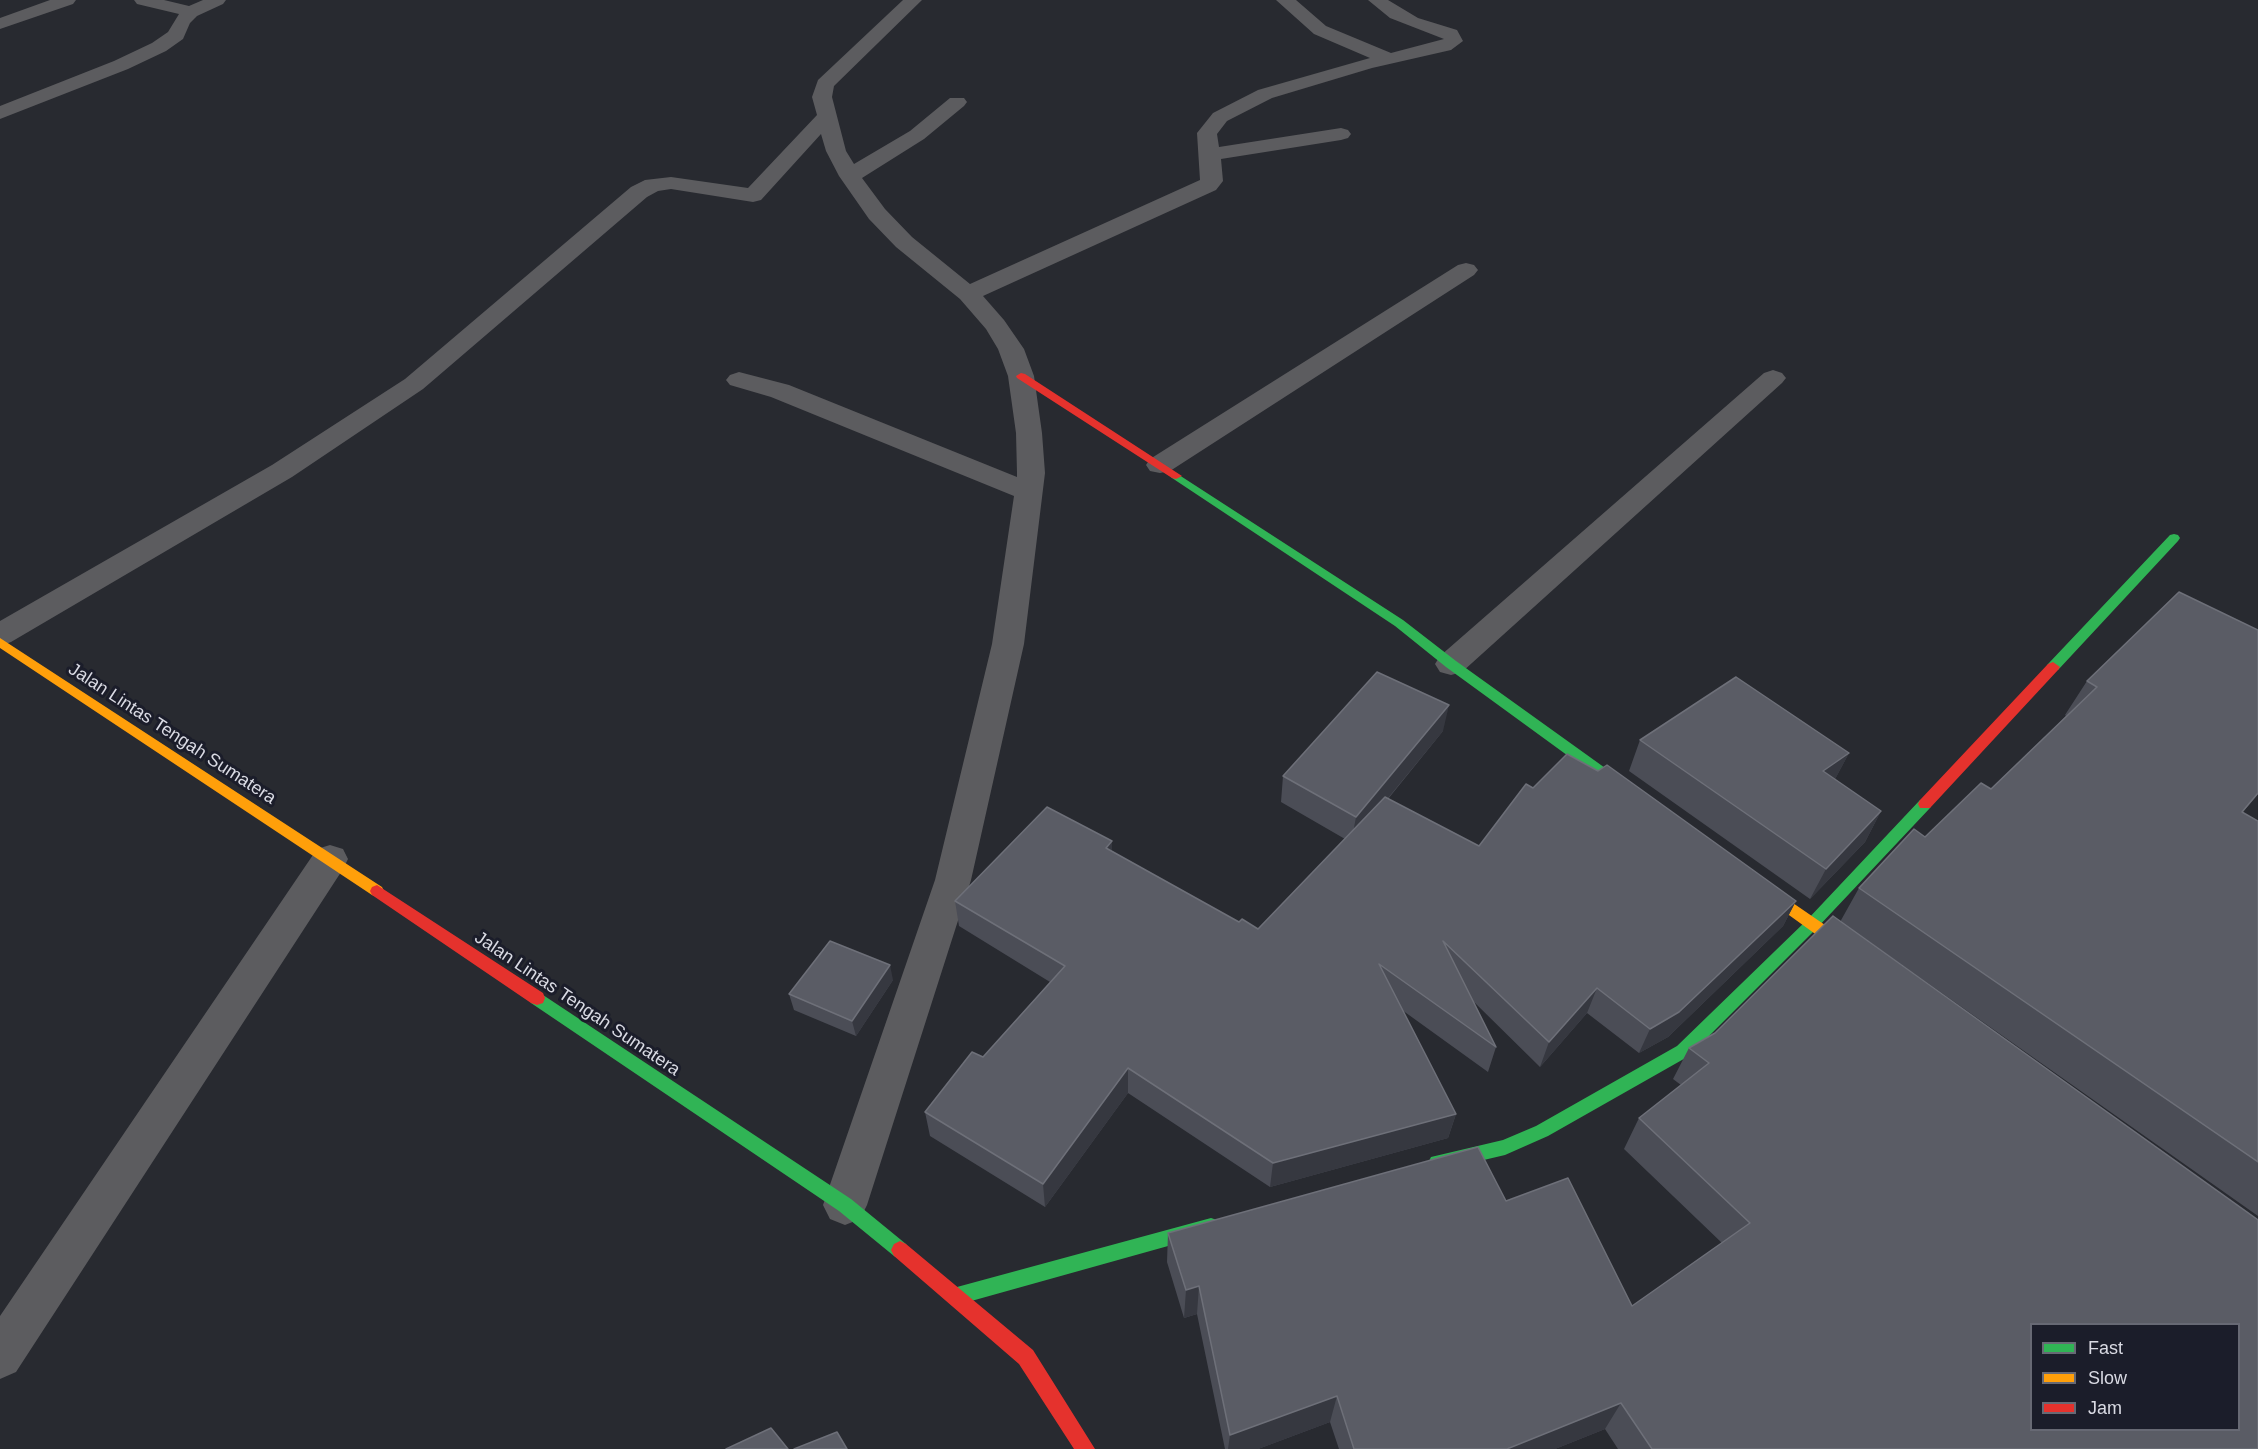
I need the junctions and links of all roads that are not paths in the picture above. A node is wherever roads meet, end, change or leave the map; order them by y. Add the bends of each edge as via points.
1 (67, 0) edge
2 (143, 0) edge
3 (217, 0) edge
4 (913, 0) edge
5 (1285, 0) edge
6 (1377, 0) edge
7 (190, 12) junction
8 (0, 24) edge
9 (1389, 59) junction
10 (957, 102) dead end
11 (0, 113) edge
12 (826, 117) junction
13 (1341, 134) dead end
14 (1210, 154) junction
15 (850, 177) junction
16 (1466, 270) dead end
17 (968, 294) junction
18 (1021, 376) junction
19 (1773, 378) dead end
20 (739, 380) dead end
21 (1160, 465) junction
22 (1029, 492) junction
23 (2174, 538) dead end
24 (0, 635) edge
25 (0, 642) edge
26 (1451, 664) junction
27 (1651, 808) edge
28 (330, 859) junction
29 (1746, 876) edge
30 (1812, 924) junction
31 (1870, 966) edge
32 (1419, 1168) edge
33 (844, 1205) junction
34 (1223, 1222) edge
35 (957, 1296) junction
36 (0, 1356) edge
37 (1085, 1449) edge

1 - 8 street
2 - 7 street
3 - 7 street
4 - 12 street via 825,84 822,97
5 - 9 street via 1320,30
6 - 9 street via 1396,14 1455,39 1451,44
7 - 11 street via 176,35 159,47
9 - 14 street via 1265,93 1220,117 1207,133
10 - 15 street via 917,135
12 - 15 street via 836,151
12 - 24 street via 753,195 671,183 639,192 414,384 282,471
13 - 14 street
14 - 17 street via 1212,181 1208,185
15 - 17 street via 904,242
16 - 21 street
17 - 18 street via 1011,349
18 - 21 main road
18 - 22 street via 1029,433
19 - 26 street
20 - 22 street via 802,399
21 - 26 main road via 1399,623
22 - 33 street via 1008,644 953,880
23 - 30 main road
25 - 28 main road, Jalan Lintas Tengah Sumatera
26 - 27 main road
28 - 33 main road, Jalan Lintas Tengah Sumatera
28 - 36 street
29 - 30 main road
30 - 31 main road
30 - 32 main road via 1683,1051 1542,1131 1505,1147
33 - 35 main road, Jalan Lintas Tengah Sumatera
34 - 35 main road
35 - 37 main road, Jalan Lintas Tengah Sumatera via 1026,1357

